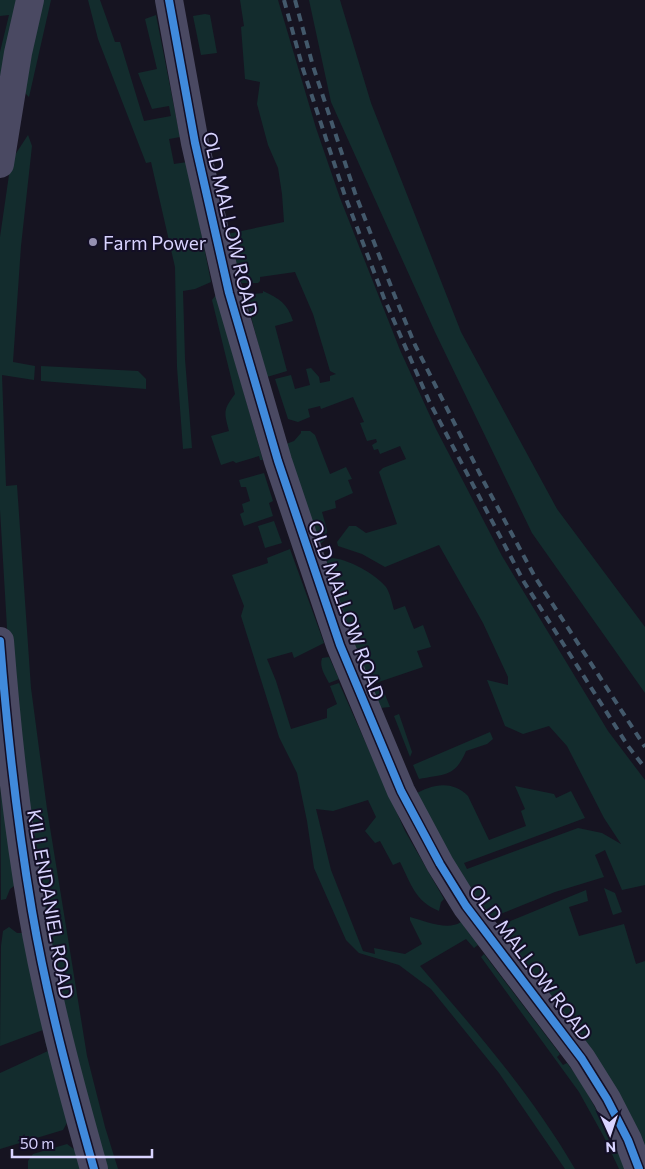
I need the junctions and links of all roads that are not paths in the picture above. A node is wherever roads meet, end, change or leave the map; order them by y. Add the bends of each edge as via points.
1 (30, 0) edge
2 (169, 0) edge
3 (0, 164) edge
4 (0, 641) edge
5 (94, 1169) edge
6 (640, 1169) edge

1 - 3 street
2 - 6 street, OLD MALLOW ROAD via 195,143 229,293 278,461 340,645 401,792 440,864 466,906 582,1059 607,1099
4 - 5 street, KILLENDANIEL ROAD via 32,912 57,1029

